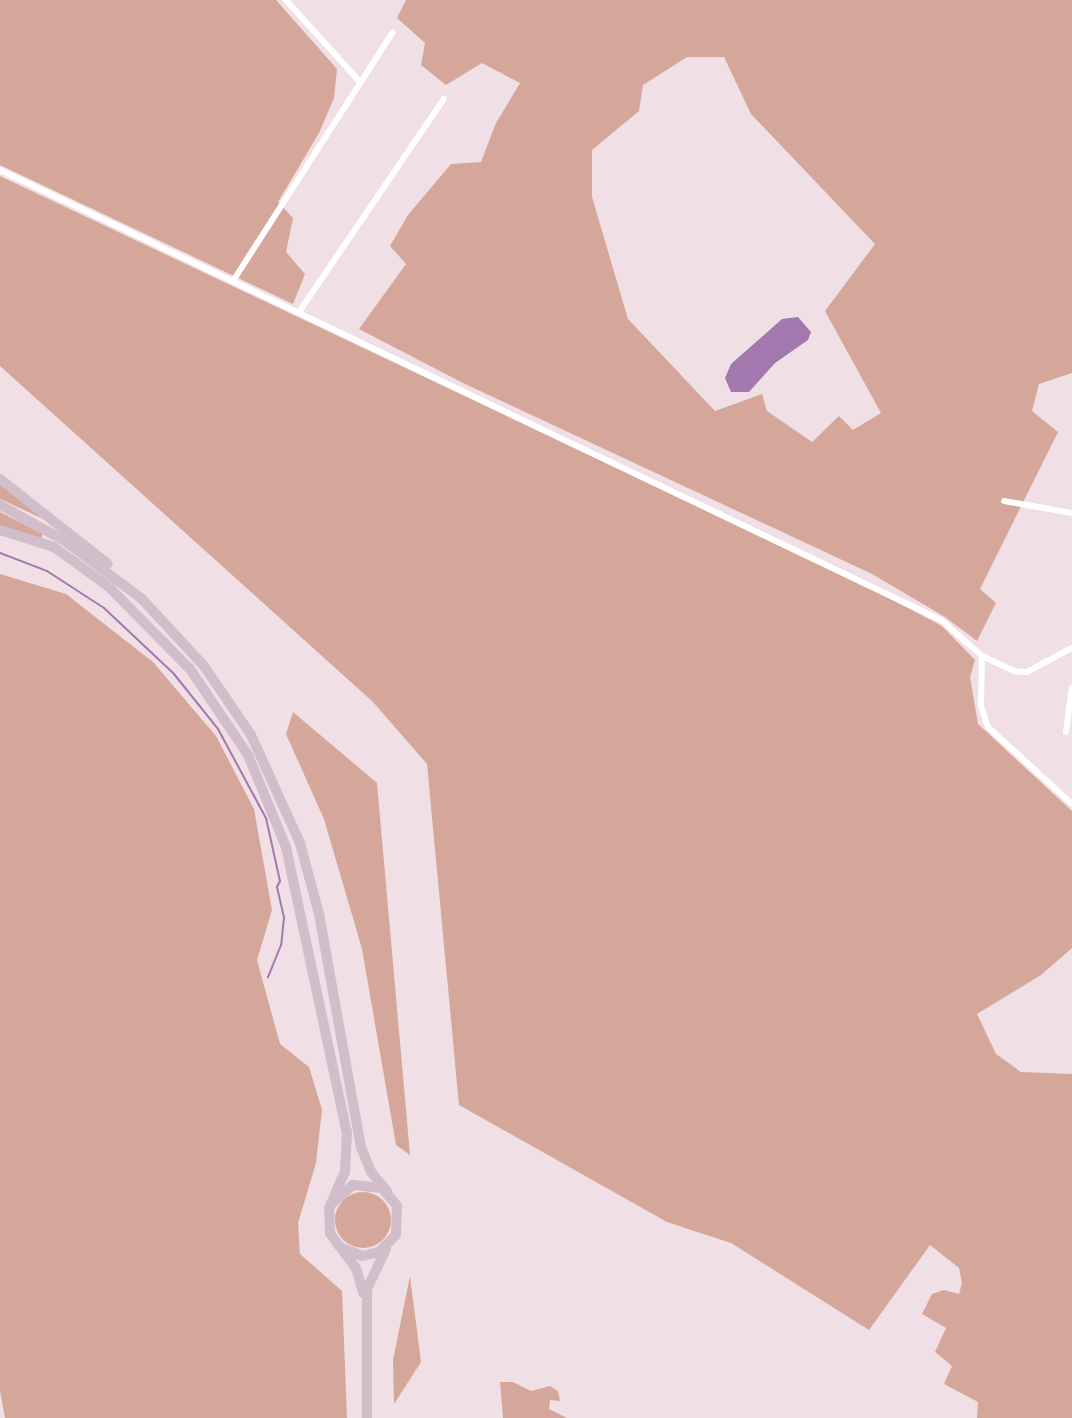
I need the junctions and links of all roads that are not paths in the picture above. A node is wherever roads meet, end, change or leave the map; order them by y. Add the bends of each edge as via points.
1 (285, 0) edge
2 (392, 33) dead end
3 (360, 82) junction
4 (444, 99) dead end
5 (0, 170) edge
6 (233, 281) junction
7 (299, 312) junction
8 (0, 479) edge
9 (1004, 501) dead end
10 (0, 505) edge
11 (1072, 513) edge
12 (0, 530) edge
13 (142, 599) junction
14 (1072, 649) edge
15 (982, 656) junction
16 (1072, 687) edge
17 (1066, 732) dead end
18 (1072, 804) edge
19 (342, 1047) junction
20 (347, 1135) junction
21 (387, 1191) junction
22 (331, 1203) junction
23 (393, 1240) junction
24 (336, 1243) junction
25 (365, 1315) junction
26 (367, 1418) edge

1 - 3 street
2 - 3 street
3 - 6 street
4 - 7 street
5 - 6 street
6 - 7 street
7 - 15 street via 877,586 941,620
8 - 13 street via 102,558
9 - 11 street
10 - 13 street via 65,541
12 - 20 street via 54,547 124,600 190,669 248,755 286,847
13 - 19 street via 228,696 285,802 319,914
14 - 15 street via 1027,672
15 - 18 street via 981,706 988,727
16 - 17 street
19 - 20 street
19 - 21 street via 361,1147 371,1172
20 - 22 street via 345,1172
21 - 22 street via 371,1184 353,1185
21 - 23 street via 400,1218
22 - 24 street via 328,1227
23 - 24 street via 368,1255 350,1253
23 - 25 street via 370,1277
24 - 25 street via 360,1278
25 - 26 street

